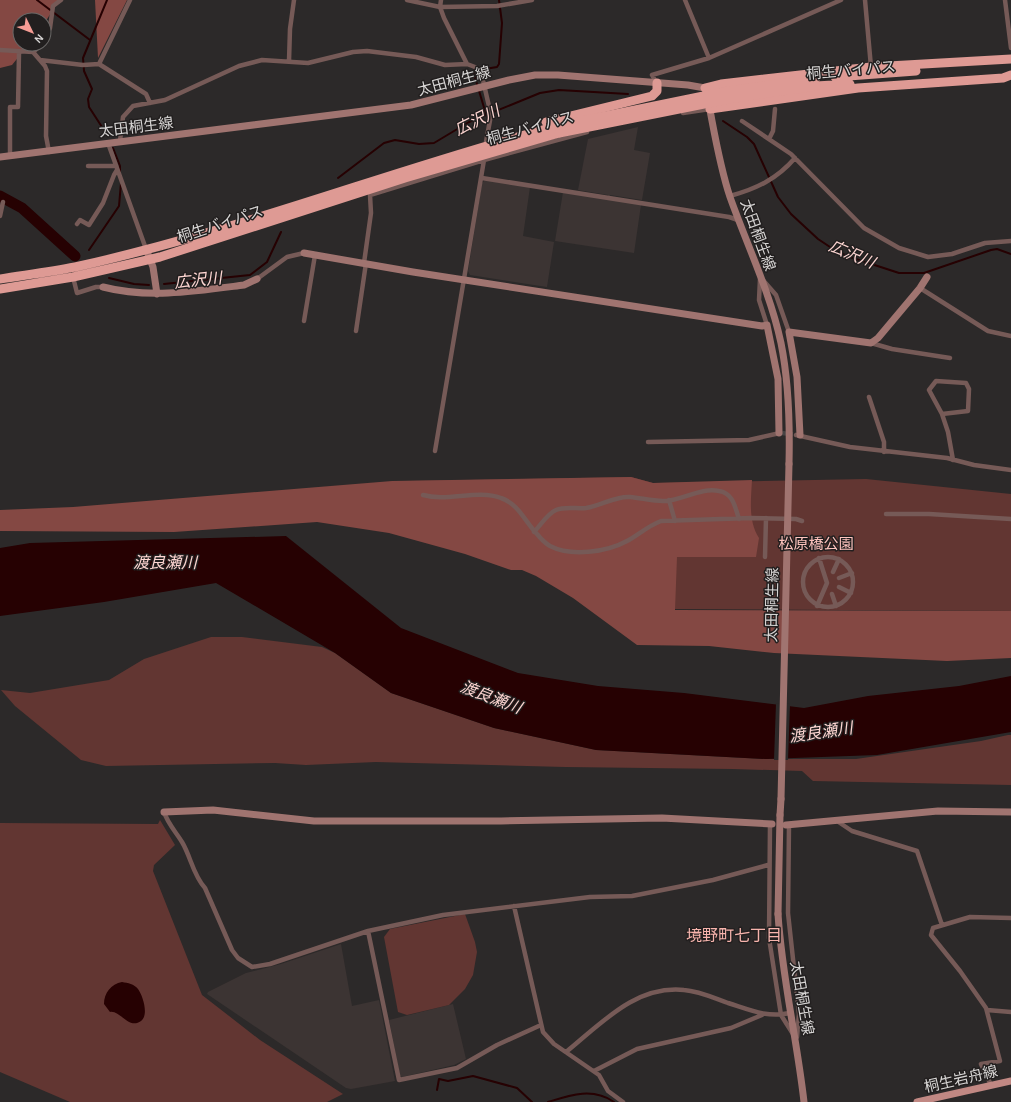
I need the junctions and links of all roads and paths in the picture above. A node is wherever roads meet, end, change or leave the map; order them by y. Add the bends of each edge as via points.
1 (61, 0) edge
2 (130, 0) edge
3 (294, 0) edge
4 (407, 0) edge
5 (442, 0) edge
6 (532, 0) edge
7 (685, 0) edge
8 (841, 0) edge
9 (865, 0) edge
10 (1005, 0) edge
11 (440, 7) junction
12 (52, 13) edge
13 (1011, 48) edge
14 (0, 50) edge
15 (32, 52) joint
16 (19, 53) junction
17 (709, 58) junction
18 (1011, 59) edge
19 (40, 60) junction
20 (289, 61) junction
21 (99, 64) junction
22 (467, 64) junction
23 (1011, 65) edge
24 (871, 67) junction
25 (1011, 74) edge
26 (816, 82) junction
27 (657, 83) junction
28 (484, 86) junction
29 (705, 88) junction
30 (150, 103) junction
31 (710, 109) junction
32 (774, 109) dead end
33 (742, 121) dead end
34 (558, 130) junction
35 (769, 139) junction
36 (487, 140) junction
37 (120, 141) junction
38 (108, 143) junction
39 (49, 152) junction
40 (10, 156) junction
41 (0, 157) edge
42 (795, 158) junction
43 (484, 160) junction
44 (88, 166) dead end
45 (117, 168) junction
46 (482, 178) junction
47 (370, 195) junction
48 (730, 196) junction
49 (3, 202) dead end
50 (0, 216) edge
51 (279, 220) junction
52 (738, 220) junction
53 (247, 221) junction
54 (77, 224) dead end
55 (1011, 241) edge
56 (146, 249) junction
57 (304, 253) joint
58 (315, 255) junction
59 (150, 260) junction
60 (365, 263) junction
61 (73, 277) junction
62 (927, 277) dead end
63 (760, 278) junction
64 (0, 279) edge
65 (256, 279) joint
66 (465, 281) junction
67 (103, 287) joint
68 (920, 288) junction
69 (0, 289) edge
70 (157, 294) junction
71 (304, 321) dead end
72 (767, 325) junction
73 (356, 331) dead end
74 (788, 332) junction
75 (1011, 336) edge
76 (871, 343) junction
77 (950, 358) dead end
78 (869, 397) dead end
79 (942, 414) junction
80 (781, 433) joint
81 (798, 435) joint
82 (648, 442) dead end
83 (436, 451) dead end
84 (884, 452) junction
85 (953, 460) junction
86 (1011, 470) edge
87 (423, 496) dead end
88 (669, 500) junction
89 (886, 514) dead end
90 (739, 518) junction
91 (766, 518) junction
92 (1011, 519) edge
93 (802, 520) dead end
94 (675, 521) junction
95 (534, 532) junction
96 (765, 557) dead end
97 (819, 558) junction
98 (838, 559) junction
99 (833, 572) dead end
100 (852, 573) junction
101 (839, 578) dead end
102 (839, 587) dead end
103 (851, 593) junction
104 (832, 594) dead end
105 (818, 606) junction
106 (836, 606) junction
107 (164, 812) joint
108 (1011, 812) edge
109 (837, 821) junction
110 (771, 824) joint
111 (788, 825) joint
112 (768, 865) junction
113 (514, 906) junction
114 (1011, 918) edge
115 (942, 925) junction
116 (368, 931) junction
117 (987, 1010) junction
118 (1011, 1012) edge
119 (790, 1013) junction
120 (762, 1015) junction
121 (781, 1015) junction
122 (541, 1025) junction
123 (797, 1041) junction
124 (566, 1052) junction
125 (594, 1071) junction
126 (1011, 1081) edge
127 (991, 1085) junction
128 (622, 1102) edge
129 (804, 1102) edge
130 (917, 1102) edge

1 - 12 street via 53,6
2 - 21 street
3 - 20 street
4 - 11 street
5 - 11 street
6 - 11 street via 497,6
7 - 17 street
8 - 17 street
9 - 24 street
10 - 13 street
11 - 22 street via 449,31
14 - 16 street
15 - 16 street
15 - 19 street
16 - 40 street via 18,107 10,107
17 - 27 street via 652,75
18 - 24 highway
19 - 21 street via 83,65
19 - 39 street via 47,71 46,136
20 - 22 street via 308,63 367,51 416,57 445,65
20 - 30 street via 251,62 165,100
21 - 30 street via 142,90
22 - 28 street via 480,72
23 - 26 highway, 桐生バイパス
24 - 29 highway
25 - 26 highway, 桐生バイパス
25 - 31 highway via 996,78 858,88
26 - 34 highway, 桐生バイパス, bridge via 728,91
27 - 28 street, 太田桐生線 via 549,75
27 - 29 street, 太田桐生線
27 - 36 highway via 655,95 647,98 581,112
28 - 36 street via 490,113
28 - 37 street, 太田桐生線 via 411,105
29 - 31 street, 太田桐生線
30 - 37 street via 133,106 123,117
31 - 43 street via 603,128 543,142
31 - 48 street, 太田桐生線
32 - 35 street via 773,131
33 - 35 street
34 - 51 highway, 桐生バイパス
34 - 53 highway, 桐生バイパス via 422,164
35 - 42 street
36 - 53 highway via 338,185
37 - 38 street, 太田桐生線
38 - 39 street, 太田桐生線
38 - 45 street
39 - 40 street, 太田桐生線
40 - 41 street, 太田桐生線
42 - 48 street via 767,182
42 - 55 street via 864,228 899,248 928,257 952,254 985,243
43 - 46 street
43 - 47 street
44 - 45 street
45 - 54 street via 103,203 89,225 80,220
45 - 56 street
46 - 52 street via 729,216
46 - 66 street
47 - 51 highway via 311,214
47 - 60 street via 371,213
48 - 52 street, 太田桐生線
49 - 50 street
51 - 59 highway, 桐生バイパス
52 - 63 street, 太田桐生線
53 - 56 highway, 桐生バイパス
56 - 59 street
56 - 64 highway, 桐生バイパス via 74,267
57 - 58 street
57 - 65 street via 287,256
58 - 60 street
58 - 71 street
59 - 61 highway, 桐生バイパス
59 - 70 street
60 - 66 street
60 - 73 street
61 - 67 street via 77,293
61 - 69 highway, 桐生バイパス
62 - 68 street
63 - 72 street via 759,300
63 - 74 street via 776,295
63 - 119 street, 太田桐生線, bridge via 774,317 785,364 789,400 778,914 782,966
65 - 70 street via 244,285
66 - 72 street
66 - 83 street
67 - 70 street
68 - 75 street via 988,331
68 - 76 street
72 - 80 street via 778,379
74 - 76 street
74 - 81 street via 797,377
76 - 77 street
78 - 84 street via 884,442
79 - 79 street via 930,387 936,381 966,383 968,411
79 - 85 street
80 - 82 street via 749,440
81 - 84 street via 850,448
84 - 85 street
85 - 86 street
87 - 95 street via 500,497 514,505
88 - 90 street via 708,490 720,490 728,494 733,501
88 - 94 street
88 - 95 street via 628,497 584,508 562,508 551,514
89 - 92 street
90 - 91 street
90 - 94 street
91 - 93 street
91 - 96 street
94 - 95 street via 654,524 619,545 589,551 558,550 548,546
97 - 98 street
97 - 105 street via 827,584
97 - 105 street via 807,568 802,582 806,596
98 - 99 street
98 - 100 street
100 - 101 street
100 - 103 street
102 - 103 street
103 - 106 street
104 - 106 street
105 - 106 street
107 - 110 street via 213,810 314,821 662,818
107 - 116 street via 183,843 232,950 245,964 252,968 270,964
108 - 109 street via 938,811
109 - 111 street
109 - 115 street via 852,831 917,851
110 - 112 street
111 - 123 street via 788,913 798,1011
112 - 113 street via 713,880 632,896 590,897
112 - 121 street via 769,938
113 - 116 street via 469,911
113 - 122 street
114 - 115 street via 970,917
115 - 117 street via 933,928 931,935
116 - 122 street via 399,1080 457,1068 497,1045
117 - 118 street
117 - 127 street via 1000,1061 982,1064
119 - 121 street
119 - 123 street, 太田桐生線
120 - 121 street
120 - 124 street via 685,990 654,992 641,995 627,1003
120 - 125 street via 718,1032 637,1049
121 - 123 street
122 - 124 street via 547,1038
123 - 129 street, 太田桐生線
124 - 125 street
125 - 128 street via 608,1091
126 - 127 main road, 桐生岩舟線
127 - 130 main road, 桐生岩舟線

